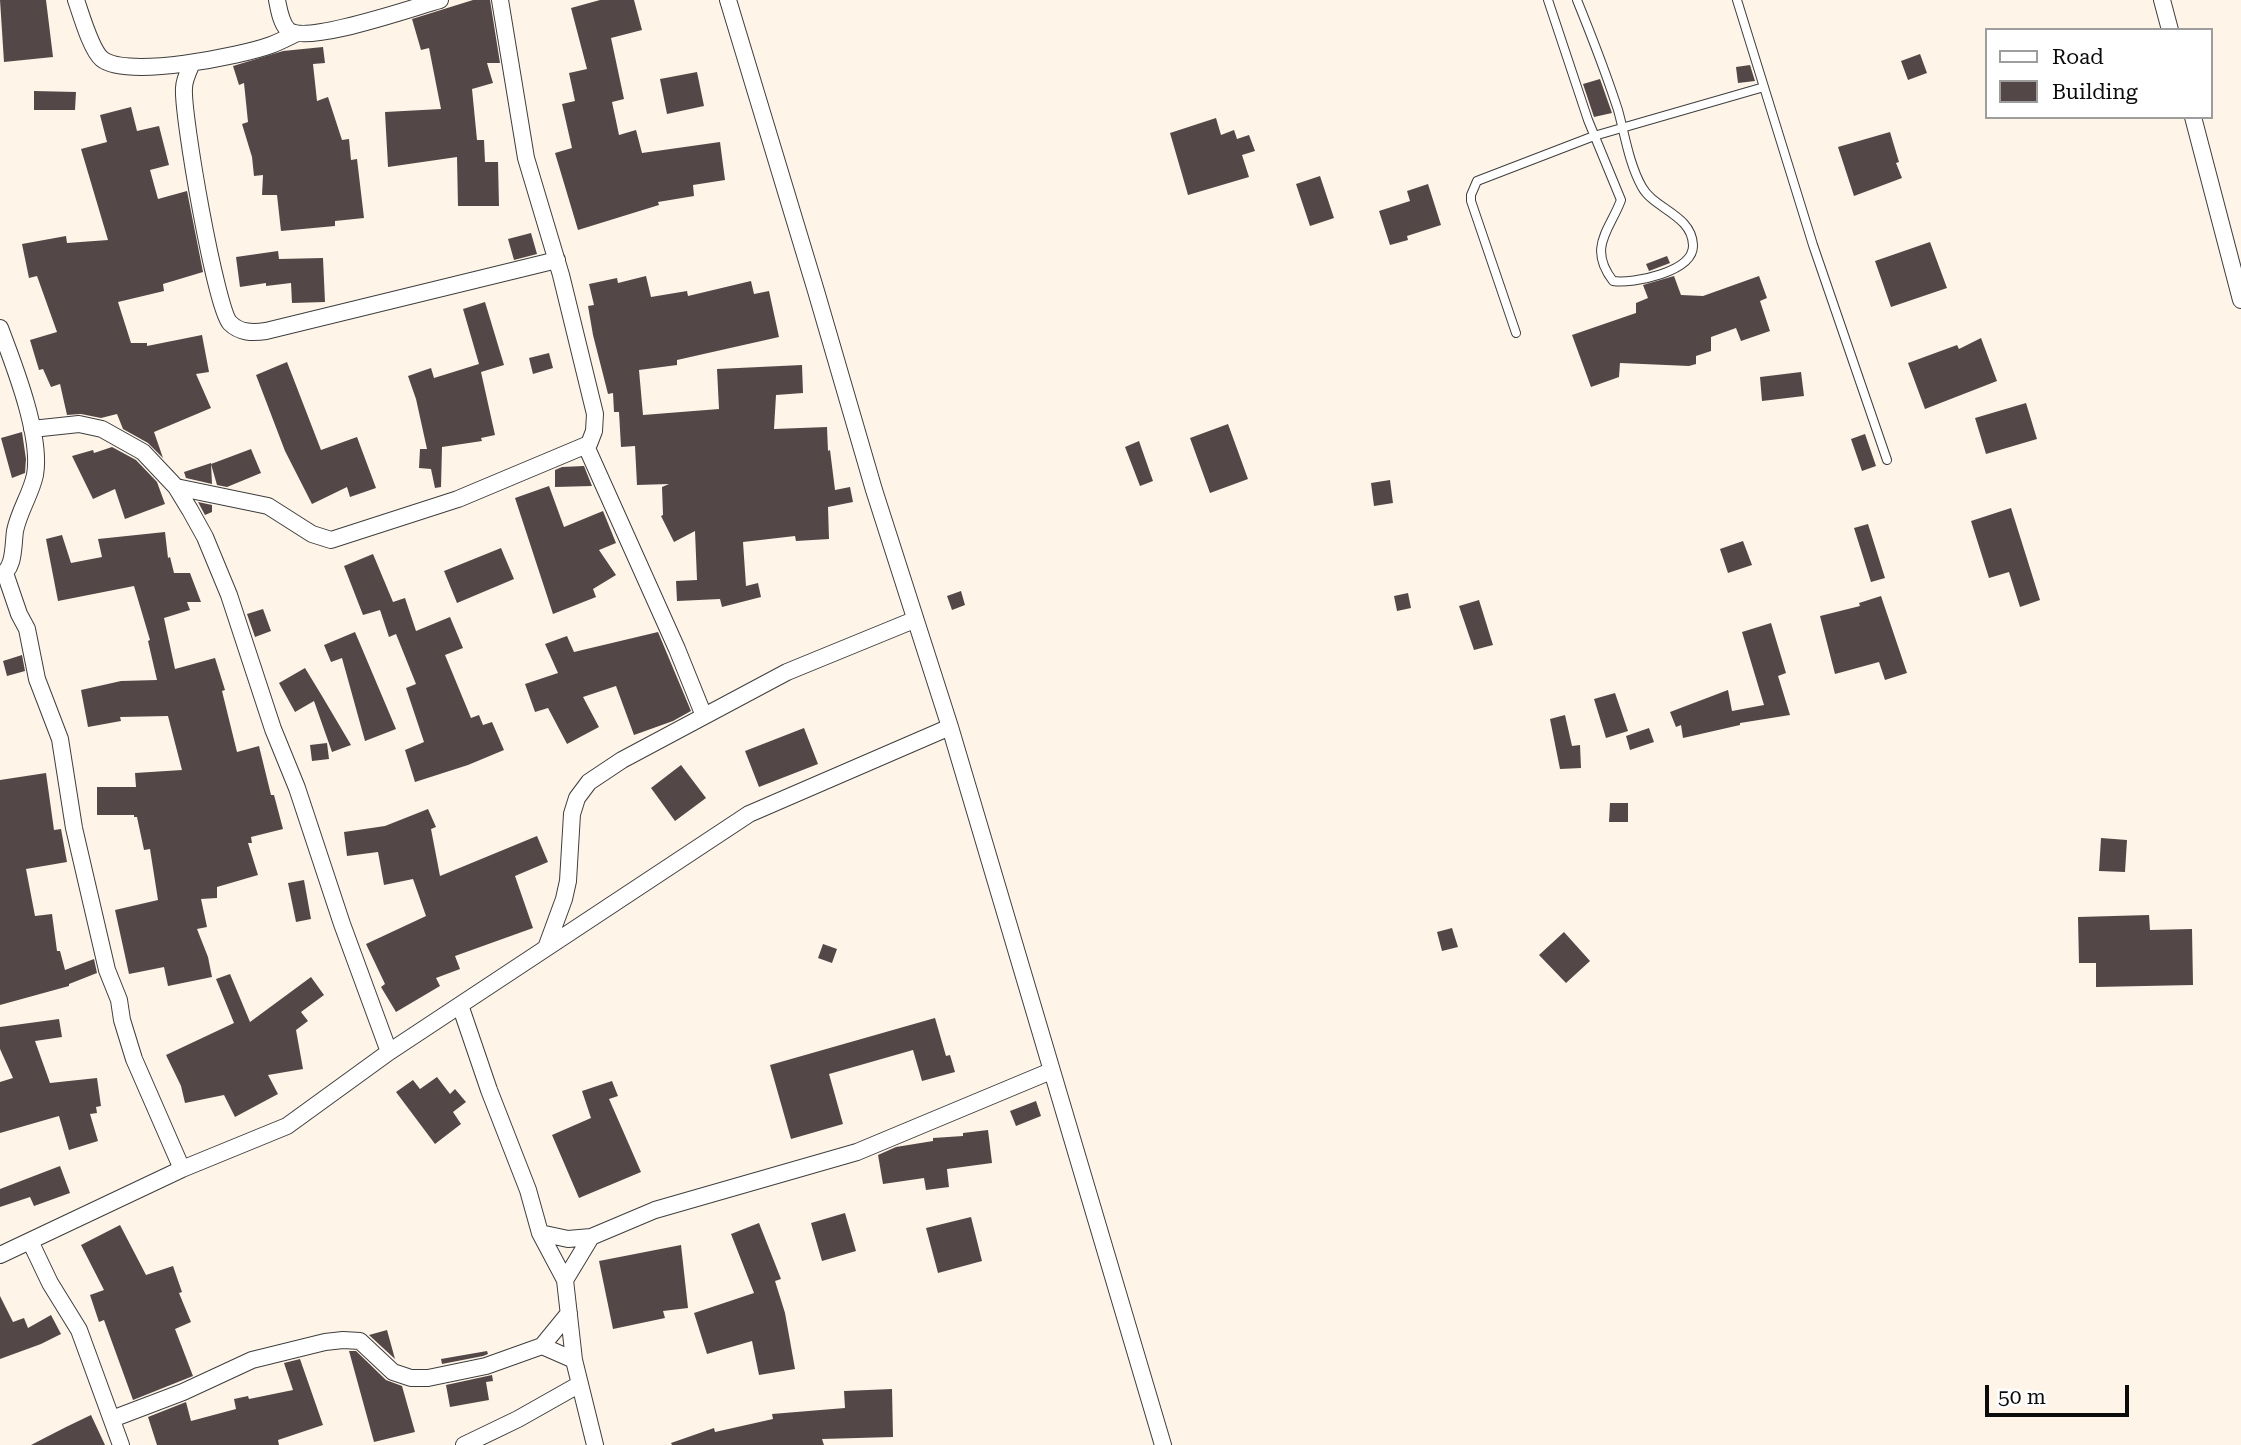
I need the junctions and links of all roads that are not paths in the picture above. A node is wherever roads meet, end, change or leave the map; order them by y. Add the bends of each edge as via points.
1 (76, 0) edge
2 (277, 0) edge
3 (440, 0) edge
4 (500, 0) edge
5 (727, 0) edge
6 (1548, 0) edge
7 (1577, 0) edge
8 (1737, 0) edge
9 (2162, 0) edge
10 (2169, 28) edge
11 (295, 34) junction
12 (192, 62) junction
13 (165, 66) junction
14 (184, 87) junction
15 (1764, 88) junction
16 (2194, 119) edge
17 (1623, 128) junction
18 (1594, 136) junction
19 (557, 260) junction
20 (2241, 300) edge
21 (0, 328) edge
22 (1516, 334) dead end
23 (32, 429) junction
24 (586, 446) junction
25 (1887, 460) dead end
26 (176, 487) junction
27 (210, 494) junction
28 (197, 523) junction
29 (2, 574) edge
30 (914, 620) junction
31 (704, 716) junction
32 (950, 727) junction
33 (546, 948) junction
34 (460, 1005) junction
35 (388, 1052) junction
36 (1051, 1070) junction
37 (182, 1169) junction
38 (540, 1234) junction
39 (591, 1237) junction
40 (30, 1241) junction
41 (0, 1255) edge
42 (565, 1280) junction
43 (569, 1313) junction
44 (542, 1346) junction
45 (574, 1360) junction
46 (580, 1384) junction
47 (112, 1419) junction
48 (121, 1445) edge
49 (464, 1445) edge
50 (595, 1445) edge
51 (1163, 1445) edge

1 - 13 street via 102,59 127,67
2 - 11 street via 282,21
3 - 11 street via 346,27
4 - 19 street via 526,158
5 - 30 street
6 - 18 lane
7 - 17 lane
8 - 15 lane
9 - 10 street
11 - 12 street via 270,46
12 - 13 street
12 - 14 street
13 - 14 street
14 - 19 street via 210,253 229,322 239,329 266,331
15 - 17 lane
15 - 25 lane
16 - 20 street
17 - 18 lane
17 - 18 lane via 1643,189 1679,217 1693,245 1691,256 1681,265 1638,282 1613,281 1604,266 1601,244 1621,200
18 - 22 lane via 1489,174 1473,188 1471,201
19 - 24 street via 595,414 593,439
21 - 23 street
23 - 26 street via 79,424 102,429 143,452
23 - 29 street via 34,478
24 - 27 street via 458,499 331,540 312,534 268,506
24 - 31 street
26 - 27 street
26 - 28 street
27 - 28 street
28 - 35 street via 229,595
29 - 37 street via 27,629 37,679 60,739 74,828 107,970 134,1059
30 - 31 street via 787,672
30 - 32 street
31 - 33 street via 611,767 589,782 578,798 569,831 568,881
32 - 33 street via 749,814
32 - 36 street
33 - 34 street
34 - 35 street
34 - 38 street
35 - 37 street via 287,1126
36 - 39 street via 857,1152 655,1210
36 - 51 street
37 - 40 street
38 - 39 street via 568,1240
38 - 42 street
39 - 42 street
40 - 41 street
40 - 47 street via 79,1331
42 - 43 street
43 - 44 street
43 - 45 street
44 - 45 street
44 - 47 street via 486,1366 411,1378 388,1369 360,1341 325,1342 252,1360
45 - 46 street
46 - 49 street
46 - 50 street
47 - 48 street

